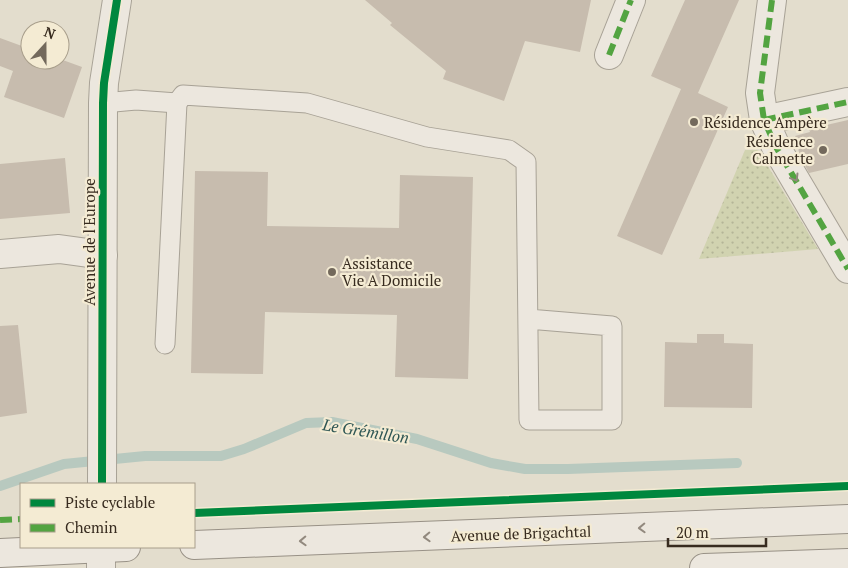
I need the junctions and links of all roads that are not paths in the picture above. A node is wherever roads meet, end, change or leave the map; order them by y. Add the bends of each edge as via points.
1 (117, 0) edge
2 (631, 0) edge
3 (772, 0) edge
4 (608, 55) dead end
5 (848, 102) edge
6 (103, 103) junction
7 (177, 104) junction
8 (764, 120) junction
9 (839, 238) edge
10 (0, 254) edge
11 (103, 255) junction
12 (848, 269) edge
13 (528, 319) junction
14 (165, 344) dead end
15 (102, 483) edge
16 (848, 519) edge
17 (195, 545) edge
18 (0, 552) edge
19 (107, 552) edge
20 (848, 563) edge
21 (704, 568) edge

1 - 6 street, Avenue de l'Europe
2 - 4 street
3 - 8 street via 760,93
5 - 8 street
6 - 7 lane via 136,100
6 - 11 street, Avenue de l'Europe
7 - 13 lane via 183,95 308,103 428,137 509,150 526,162
7 - 14 lane
8 -> 9 street via 776,147
9 - 12 street
10 - 11 street via 59,249
11 - 15 street, Avenue de l'Europe
13 - 13 lane via 529,420 612,420 612,326
16 -> 17 street, Avenue de Brigachtal
18 - 19 street
20 - 21 street

